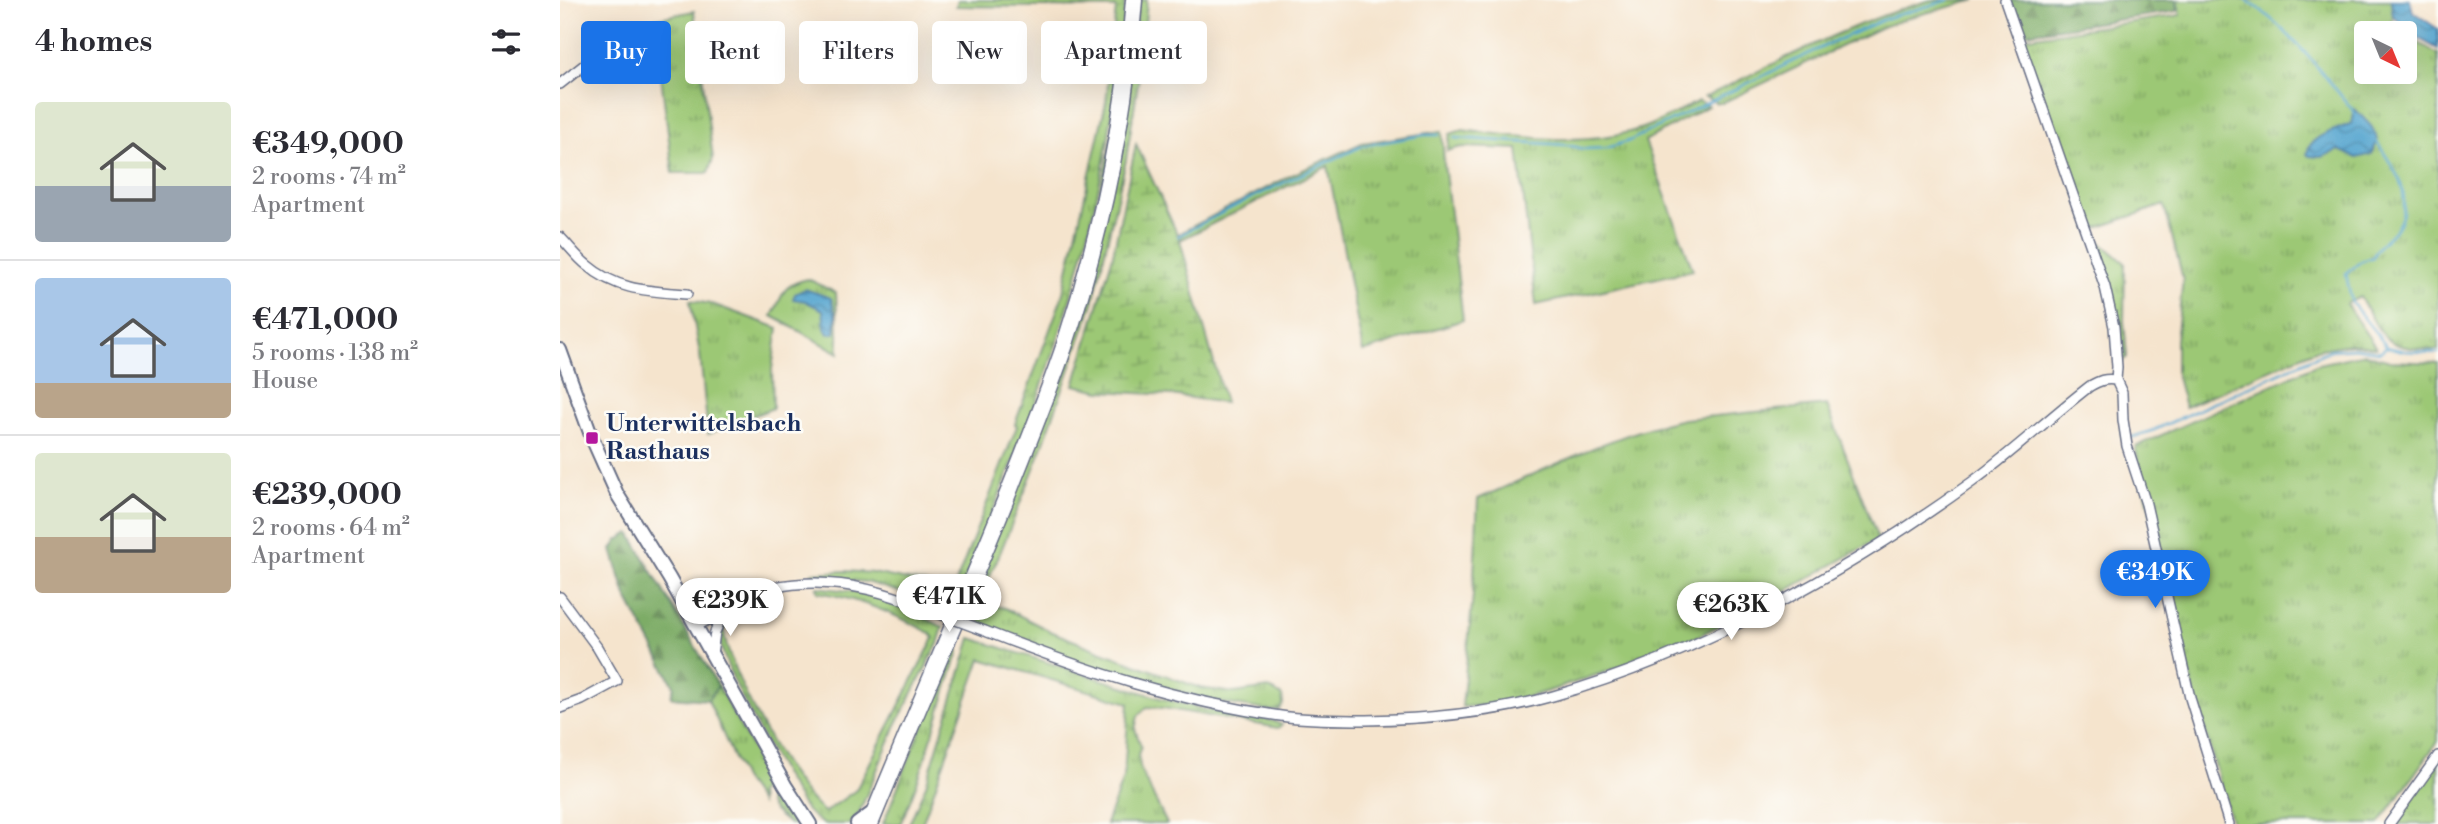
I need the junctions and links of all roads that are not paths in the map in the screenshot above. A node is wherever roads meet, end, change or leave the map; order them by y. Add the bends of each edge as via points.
1 (1134, 0) edge
2 (2005, 0) edge
3 (581, 67) edge
4 (560, 84) edge
5 (560, 237) edge
6 (687, 293) dead end
7 (560, 350) edge
8 (2116, 380) junction
9 (758, 590) junction
10 (560, 597) edge
11 (725, 612) junction
12 (688, 614) junction
13 (696, 626) junction
14 (712, 656) junction
15 (560, 708) edge
16 (2438, 756) edge
17 (801, 811) junction
18 (873, 817) edge
19 (810, 824) edge
20 (817, 824) edge
21 (856, 824) edge
22 (2229, 824) edge
23 (2389, 824) edge

1 - 18 highway via 1111,166 1063,349 984,554
2 - 8 street via 2105,287 2114,327
3 - 4 street
5 - 6 street via 587,265 615,283 646,292
7 - 12 main road via 608,474
8 - 9 street, bridge via 2100,380 2090,386 1965,487 1853,561 1779,602 1695,644 1629,670 1504,707 1404,719 1319,720 1224,707 1065,663 864,587 793,583
8 - 22 street via 2122,393 2127,446 2146,504 2190,698
9 - 11 street
9 - 12 street
10 - 15 street via 617,681
11 - 13 street
11 - 14 street via 715,632
12 - 13 main road
13 - 14 main road
14 - 17 main road
16 - 23 street
17 - 19 main road
17 - 20 main road
18 - 21 main road

